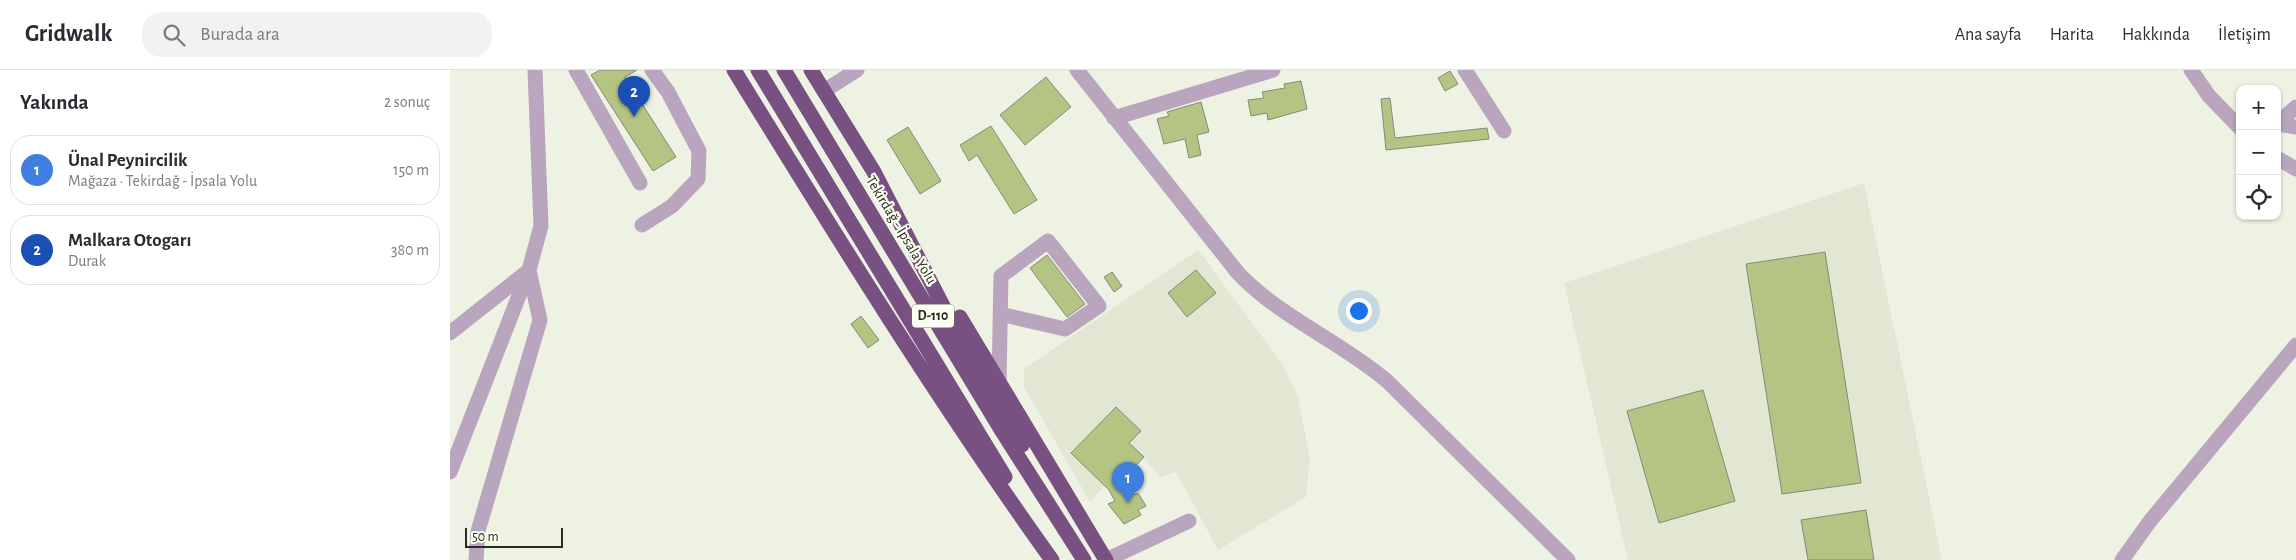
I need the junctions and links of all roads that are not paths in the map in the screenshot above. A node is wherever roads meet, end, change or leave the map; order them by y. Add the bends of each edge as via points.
1 (535, 70) edge
2 (576, 70) edge
3 (652, 70) edge
4 (734, 70) edge
5 (758, 70) edge
6 (784, 70) edge
7 (811, 70) edge
8 (857, 70) edge
9 (1077, 70) edge
10 (1272, 70) edge
11 (1465, 70) edge
12 (2190, 70) edge
13 (824, 91) junction
14 (2296, 107) edge
15 (1114, 118) junction
16 (2281, 121) edge
17 (2236, 124) edge
18 (2281, 124) edge
19 (2296, 127) edge
20 (1504, 131) dead end
21 (2281, 161) edge
22 (2296, 170) edge
23 (874, 172) junction
24 (640, 183) dead end
25 (642, 225) dead end
26 (529, 270) junction
27 (1000, 314) junction
28 (450, 333) edge
29 (2296, 345) edge
30 (999, 382) junction
31 (450, 472) edge
32 (1189, 521) dead end
33 (1083, 558) edge
34 (476, 560) edge
35 (1052, 560) edge
36 (1106, 560) edge
37 (1568, 560) edge
38 (2122, 560) edge

1 - 26 street via 542,226
2 - 24 street
3 - 25 street via 668,92 699,152 698,179 672,206
4 - 35 highway via 891,324
5 - 35 highway, D-110
6 - 33 highway, Tekirdağ - İpsala Yolu / D-110 via 1000,428
7 - 13 highway
8 - 13 street
9 - 15 street
10 - 15 street
11 - 20 street
12 - 17 street
13 - 23 highway
14 - 16 street
15 - 37 street via 1254,289 1271,304 1387,381
18 - 19 street
21 - 22 street
23 - 30 highway
23 - 33 highway via 962,341
26 - 28 street
26 - 31 street
26 - 34 street via 540,320 478,531
27 - 27 street via 1001,276 1048,241 1098,306 1065,329
27 - 30 street
29 - 38 street via 2150,521
30 - 36 highway
32 - 36 street

